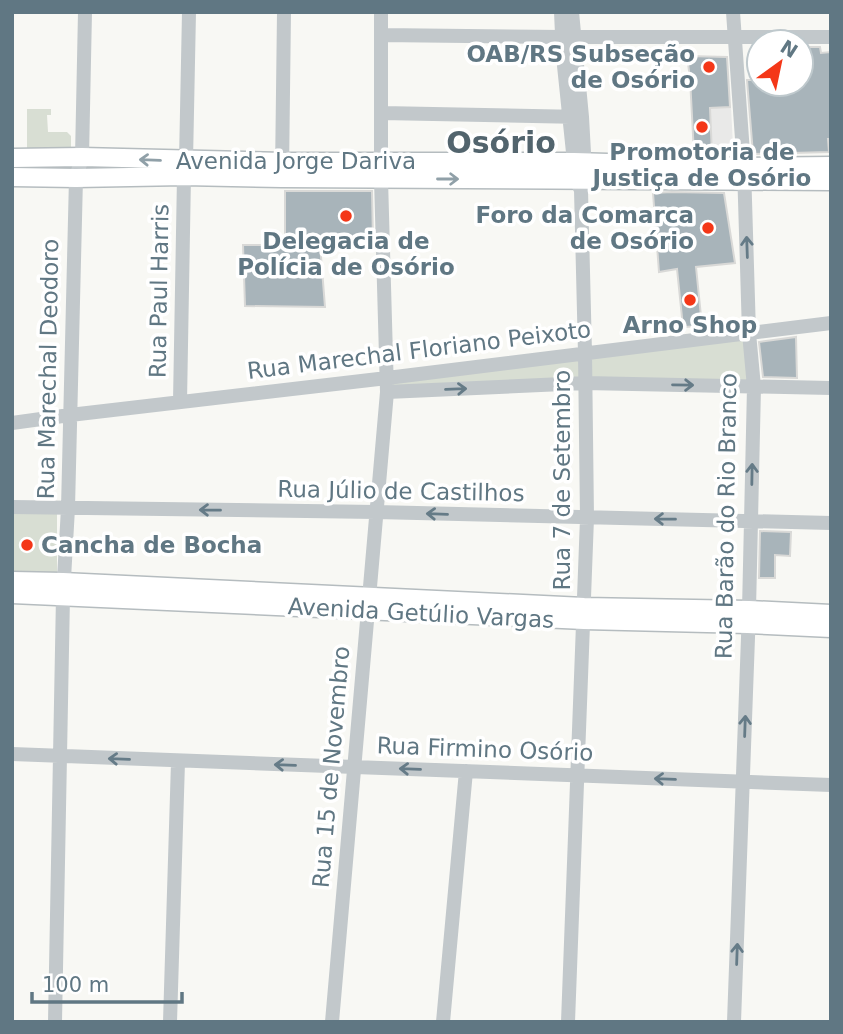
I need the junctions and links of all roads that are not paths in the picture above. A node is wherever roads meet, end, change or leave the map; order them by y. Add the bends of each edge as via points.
1 (85, 12) edge
2 (189, 12) edge
3 (284, 12) edge
4 (381, 12) edge
5 (561, 12) edge
6 (572, 12) edge
7 (733, 12) edge
8 (381, 35) junction
9 (568, 37) junction
10 (734, 37) junction
11 (831, 37) edge
12 (382, 113) junction
13 (576, 117) junction
14 (17, 158) edge
15 (82, 158) junction
16 (185, 168) junction
17 (283, 170) junction
18 (381, 170) junction
19 (826, 173) edge
20 (744, 174) junction
21 (580, 175) junction
22 (17, 177) edge
23 (76, 178) junction
24 (831, 323) edge
25 (749, 333) junction
26 (585, 353) junction
27 (585, 383) junction
28 (387, 385) junction
29 (754, 387) junction
30 (831, 388) edge
31 (180, 402) junction
32 (70, 415) junction
33 (12, 424) edge
34 (12, 507) edge
35 (68, 508) junction
36 (376, 512) junction
37 (587, 518) junction
38 (751, 520) junction
39 (831, 523) edge
40 (12, 581) edge
41 (63, 589) junction
42 (12, 594) edge
43 (369, 604) junction
44 (584, 614) junction
45 (749, 617) junction
46 (829, 621) edge
47 (12, 754) edge
48 (60, 757) junction
49 (178, 761) junction
50 (354, 767) junction
51 (466, 771) junction
52 (576, 775) junction
53 (743, 782) junction
54 (831, 785) edge
55 (55, 1022) edge
56 (170, 1022) edge
57 (332, 1022) edge
58 (443, 1022) edge
59 (568, 1022) edge
60 (734, 1022) edge

1 - 15 street, Rua Marechal Deodoro
2 - 16 street, Rua Paul Harris
3 - 17 street
4 - 8 street, Rua 15 de Novembro
5 - 9 street, Rua 7 de Setembro
6 - 9 street, Rua 7 de Setembro
7 - 10 street, Rua Barão do Rio Branco
8 - 9 street
8 - 12 street, Rua 15 de Novembro
9 - 10 street
9 - 13 street, Rua 7 de Setembro
10 - 11 street
10 - 20 street, Rua Barão do Rio Branco
12 - 13 street
12 - 18 street, Rua 15 de Novembro
13 - 21 street, Rua 7 de Setembro
14 - 15 main road, Avenida Jorge Dariva
14 - 22 main road
16 -> 15 main road, Avenida Jorge Dariva
15 - 23 street, Rua Marechal Deodoro
16 - 17 main road, Avenida Jorge Dariva
16 - 23 main road, Avenida Jorge Dariva
16 - 31 street, Rua Paul Harris
17 - 18 main road, Avenida Jorge Dariva
18 - 21 main road, Avenida Jorge Dariva
18 - 28 street, Rua 15 de Novembro
19 - 20 main road, Avenida Jorge Dariva
20 - 21 main road, Avenida Jorge Dariva
25 -> 20 street, Rua Barão do Rio Branco
21 - 26 street, Rua 7 de Setembro
22 - 23 main road, Avenida Jorge Dariva
23 - 32 street, Rua Marechal Deodoro
24 - 25 street, Rua Marechal Floriano Peixoto
25 - 26 street, Rua Marechal Floriano Peixoto
25 - 29 street, Rua Barão do Rio Branco
26 - 27 street, Rua 7 de Setembro
26 - 28 street, Rua Marechal Floriano Peixoto
28 -> 27 street
27 -> 29 street
27 - 37 street, Rua 7 de Setembro
28 - 31 street, Rua Marechal Floriano Peixoto
28 - 36 street, Rua 15 de Novembro
29 - 30 street
38 -> 29 street, Rua Barão do Rio Branco
31 - 32 street, Rua Marechal Floriano Peixoto
32 - 33 street, Rua Marechal Floriano Peixoto
32 - 35 street, Rua Marechal Deodoro
34 - 35 street, Rua Júlio de Castilhos
36 -> 35 street, Rua Júlio de Castilhos
35 - 41 street, Rua Marechal Deodoro
37 -> 36 street, Rua Júlio de Castilhos
36 - 43 street, Rua 15 de Novembro
38 -> 37 street, Rua Júlio de Castilhos
37 - 44 street, Rua 7 de Setembro
38 - 39 street, Rua Júlio de Castilhos
38 - 45 street, Rua Barão do Rio Branco
40 - 41 main road, Avenida Getúlio Vargas
41 - 42 main road, Avenida Getúlio Vargas
41 - 43 main road, Avenida Getúlio Vargas
41 - 48 street, Rua Marechal Deodoro
43 - 44 main road, Avenida Getúlio Vargas
43 - 50 street, Rua 15 de Novembro
44 - 45 main road, Avenida Getúlio Vargas
44 - 52 street, Rua 7 de Setembro
45 - 46 main road, Avenida Getúlio Vargas
53 -> 45 street, Rua Barão do Rio Branco
47 - 48 street, Rua Firmino Osório
49 -> 48 street, Rua Firmino Osório
48 - 55 street, Rua Marechal Deodoro
50 -> 49 street, Rua Firmino Osório
49 - 56 street
51 -> 50 street, Rua Firmino Osório
50 - 57 street, Rua 15 de Novembro
51 - 52 street, Rua Firmino Osório
51 - 58 street
53 -> 52 street, Rua Firmino Osório
52 - 59 street, Rua 7 de Setembro
53 - 54 street, Rua Firmino Osório
60 -> 53 street, Rua Barão do Rio Branco

